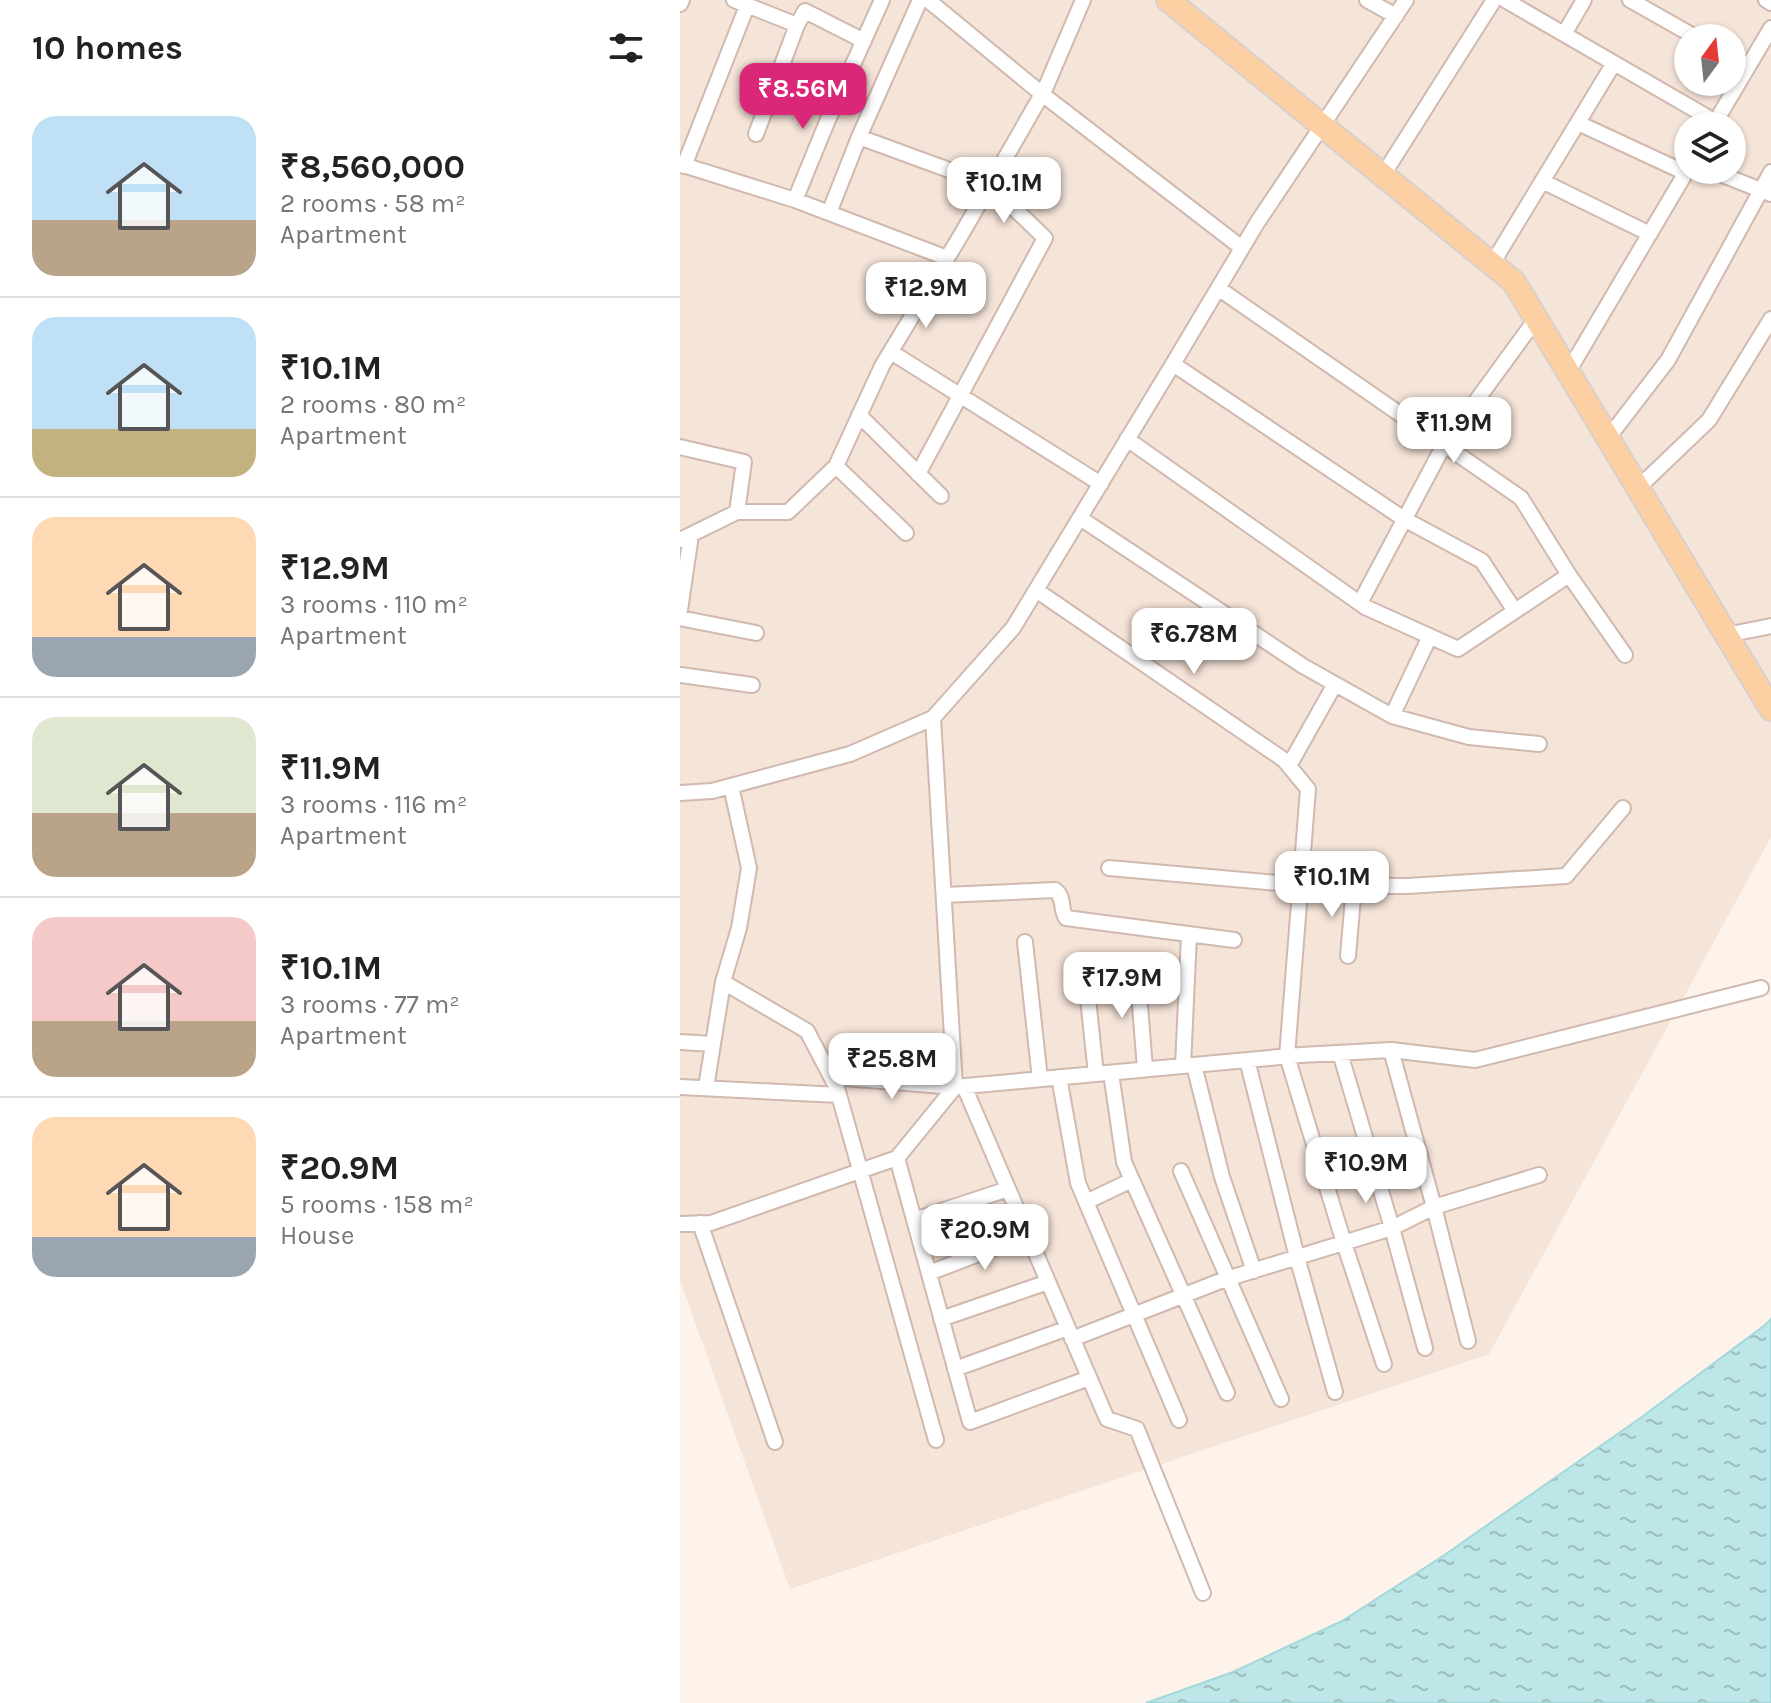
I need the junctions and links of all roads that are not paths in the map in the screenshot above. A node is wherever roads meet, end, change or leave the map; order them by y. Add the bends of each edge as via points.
1 (920, 0) edge
2 (928, 0) edge
3 (1083, 0) edge
4 (1168, 0) edge
5 (1367, 0) edge
6 (1406, 0) edge
7 (1494, 0) edge
8 (1505, 0) edge
9 (1584, 0) edge
10 (1630, 0) edge
11 (877, 1) edge
12 (740, 3) edge
13 (808, 6) edge
14 (1396, 16) junction
15 (797, 25) junction
16 (1674, 25) edge
17 (1771, 28) edge
18 (1564, 34) junction
19 (864, 41) junction
20 (1614, 63) junction
21 (1748, 67) joint
22 (1042, 94) junction
23 (1695, 112) edge
24 (1722, 112) edge
25 (1578, 123) junction
26 (1322, 125) junction
27 (756, 134) dead end
28 (859, 137) junction
29 (682, 165) edge
30 (1674, 165) edge
31 (1771, 172) edge
32 (1383, 175) junction
33 (1542, 181) junction
34 (1679, 184) edge
35 (1746, 184) edge
36 (990, 185) junction
37 (1766, 192) edge
38 (795, 200) junction
39 (829, 213) junction
40 (1650, 234) junction
41 (1242, 248) junction
42 (947, 258) junction
43 (1492, 264) junction
44 (1218, 288) junction
45 (1536, 319) junction
46 (1771, 319) edge
47 (891, 352) junction
48 (1173, 364) junction
49 (1568, 372) junction
50 (960, 396) junction
51 (859, 415) junction
52 (1608, 438) junction
53 (1127, 439) junction
54 (1444, 445) junction
55 (680, 447) edge
56 (836, 466) junction
57 (918, 474) junction
58 (1101, 484) junction
59 (1638, 488) junction
60 (941, 496) dead end
61 (737, 512) junction
62 (1080, 518) junction
63 (1404, 519) junction
64 (906, 533) dead end
65 (686, 538) edge
66 (1569, 575) junction
67 (1036, 590) junction
68 (1360, 603) junction
69 (680, 610) edge
70 (1515, 611) junction
71 (680, 618) edge
72 (1771, 626) edge
73 (756, 633) dead end
74 (1726, 635) junction
75 (1430, 636) junction
76 (1625, 655) dead end
77 (680, 675) edge
78 (1335, 684) junction
79 (752, 685) dead end
80 (1771, 709) edge
81 (1392, 716) junction
82 (933, 718) junction
83 (1539, 744) dead end
84 (1284, 760) junction
85 (731, 786) junction
86 (680, 793) edge
87 (1623, 808) dead end
88 (1109, 868) dead end
89 (1300, 885) junction
90 (1354, 886) junction
91 (944, 895) junction
92 (1189, 935) junction
93 (1234, 940) dead end
94 (1025, 942) dead end
95 (1348, 956) dead end
96 (1137, 968) dead end
97 (1086, 980) dead end
98 (723, 982) junction
99 (1761, 988) dead end
100 (680, 1042) edge
101 (713, 1044) junction
102 (1391, 1050) junction
103 (1340, 1053) junction
104 (1287, 1056) junction
105 (1247, 1060) junction
106 (1189, 1066) junction
107 (1145, 1069) junction
108 (1104, 1073) junction
109 (832, 1077) junction
110 (1059, 1077) junction
111 (1040, 1079) junction
112 (960, 1086) junction
113 (680, 1087) edge
114 (706, 1088) junction
115 (839, 1095) junction
116 (897, 1158) junction
117 (859, 1171) junction
118 (1181, 1171) dead end
119 (1539, 1175) dead end
120 (1132, 1180) junction
121 (1008, 1189) junction
122 (1086, 1202) junction
123 (1434, 1207) junction
124 (914, 1220) junction
125 (700, 1223) junction
126 (680, 1224) edge
127 (1392, 1228) junction
128 (1028, 1235) junction
129 (1344, 1243) junction
130 (1297, 1257) junction
131 (1254, 1271) junction
132 (929, 1273) junction
133 (1229, 1279) junction
134 (1048, 1282) junction
135 (1184, 1296) junction
136 (1134, 1315) junction
137 (941, 1319) junction
138 (1070, 1334) junction
139 (1468, 1341) dead end
140 (1425, 1348) dead end
141 (1384, 1364) dead end
142 (955, 1369) junction
143 (1089, 1378) junction
144 (1335, 1392) dead end
145 (1227, 1393) dead end
146 (1281, 1399) dead end
147 (1179, 1420) dead end
148 (936, 1440) dead end
149 (775, 1442) dead end
150 (1203, 1593) dead end

1 - 28 street
2 - 22 street
3 - 22 street
4 - 26 main road
5 - 14 street
6 - 14 street
7 - 32 street
8 - 18 street
9 - 18 street
10 - 16 street
11 - 19 street
12 - 15 street
12 - 29 street
13 - 15 street
13 - 19 street
14 - 26 street
15 - 27 street
17 - 21 street
18 - 20 street
19 - 38 street
20 - 23 street
20 - 25 street
21 - 24 street
22 - 36 street
22 - 41 street
25 - 30 street
25 - 33 street
26 - 32 main road
26 - 41 street
28 - 36 street
28 - 39 street
29 - 38 street
31 - 37 street
32 - 43 main road
33 - 40 street
33 - 43 street
34 - 40 street
35 - 37 street
36 - 42 street
36 - 50 street via 1045,238
37 - 52 street via 1668,360
38 - 39 street
39 - 42 street
40 - 49 street
41 - 44 street
42 - 47 street
43 - 45 main road via 1514,282
44 - 48 street
44 - 54 street
45 - 49 main road
45 - 54 street
46 - 59 street via 1709,420
47 - 50 street
47 - 51 street
48 - 53 street
48 - 63 street
49 - 52 main road
50 - 57 street
50 - 58 street
51 - 56 street
51 - 57 street
52 - 59 main road
53 - 58 street
53 - 68 street
54 - 63 street
54 - 66 street via 1521,498
55 - 61 street via 744,462
56 - 61 street via 788,512
56 - 64 street
57 - 60 street
58 - 62 street
59 - 74 main road
61 - 65 street
62 - 67 street
62 - 78 street
63 - 68 street
63 - 70 street via 1482,561
65 - 69 street
66 - 70 street
66 - 76 street
67 - 82 street via 1013,628
67 - 84 street
68 - 75 street
70 - 75 street via 1458,649
71 - 73 street
72 - 74 street
74 - 80 main road
75 - 81 street
77 - 79 street
78 - 81 street
78 - 84 street via 1290,764
81 - 83 street via 1469,737
82 - 85 street via 850,754
82 - 91 street
84 - 89 street via 1308,789
85 - 86 street
85 - 98 street via 749,868
87 - 90 street via 1566,876
88 - 89 street
89 - 90 street
89 - 104 street
90 - 95 street
91 - 92 street via 1055,890 1066,918
91 - 112 street
92 - 93 street
92 - 106 street
94 - 111 street
96 - 107 street
97 - 108 street
98 - 101 street
98 - 109 street via 807,1031
99 - 102 street via 1475,1060
100 - 101 street
101 - 114 street
102 - 103 street
102 - 123 street
103 - 104 street
103 - 127 street
104 - 105 street
104 - 129 street
105 - 106 street
105 - 130 street
106 - 107 street
106 - 131 street
107 - 108 street
108 - 110 street
108 - 120 street
109 - 112 street
109 - 115 street
110 - 111 street
110 - 122 street
111 - 112 street
112 - 116 street
112 - 121 street
113 - 114 street
114 - 115 street
115 - 117 street
116 - 117 street
116 - 124 street
117 - 125 street
117 - 148 street
118 - 133 street
119 - 123 street
120 - 122 street
120 - 135 street
121 - 124 street
121 - 128 street
122 - 136 street
123 - 127 street
123 - 139 street
124 - 132 street
125 - 126 street
125 - 149 street
127 - 129 street
127 - 140 street
128 - 132 street
128 - 134 street
129 - 130 street
129 - 141 street
130 - 131 street
130 - 144 street
131 - 133 street
132 - 137 street
133 - 135 street
133 - 146 street
134 - 137 street
134 - 138 street
135 - 136 street
135 - 145 street
136 - 138 street
136 - 147 street
137 - 142 street
138 - 142 street
138 - 143 street
142 - 143 street via 970,1422
143 - 150 street via 1107,1419 1137,1429

